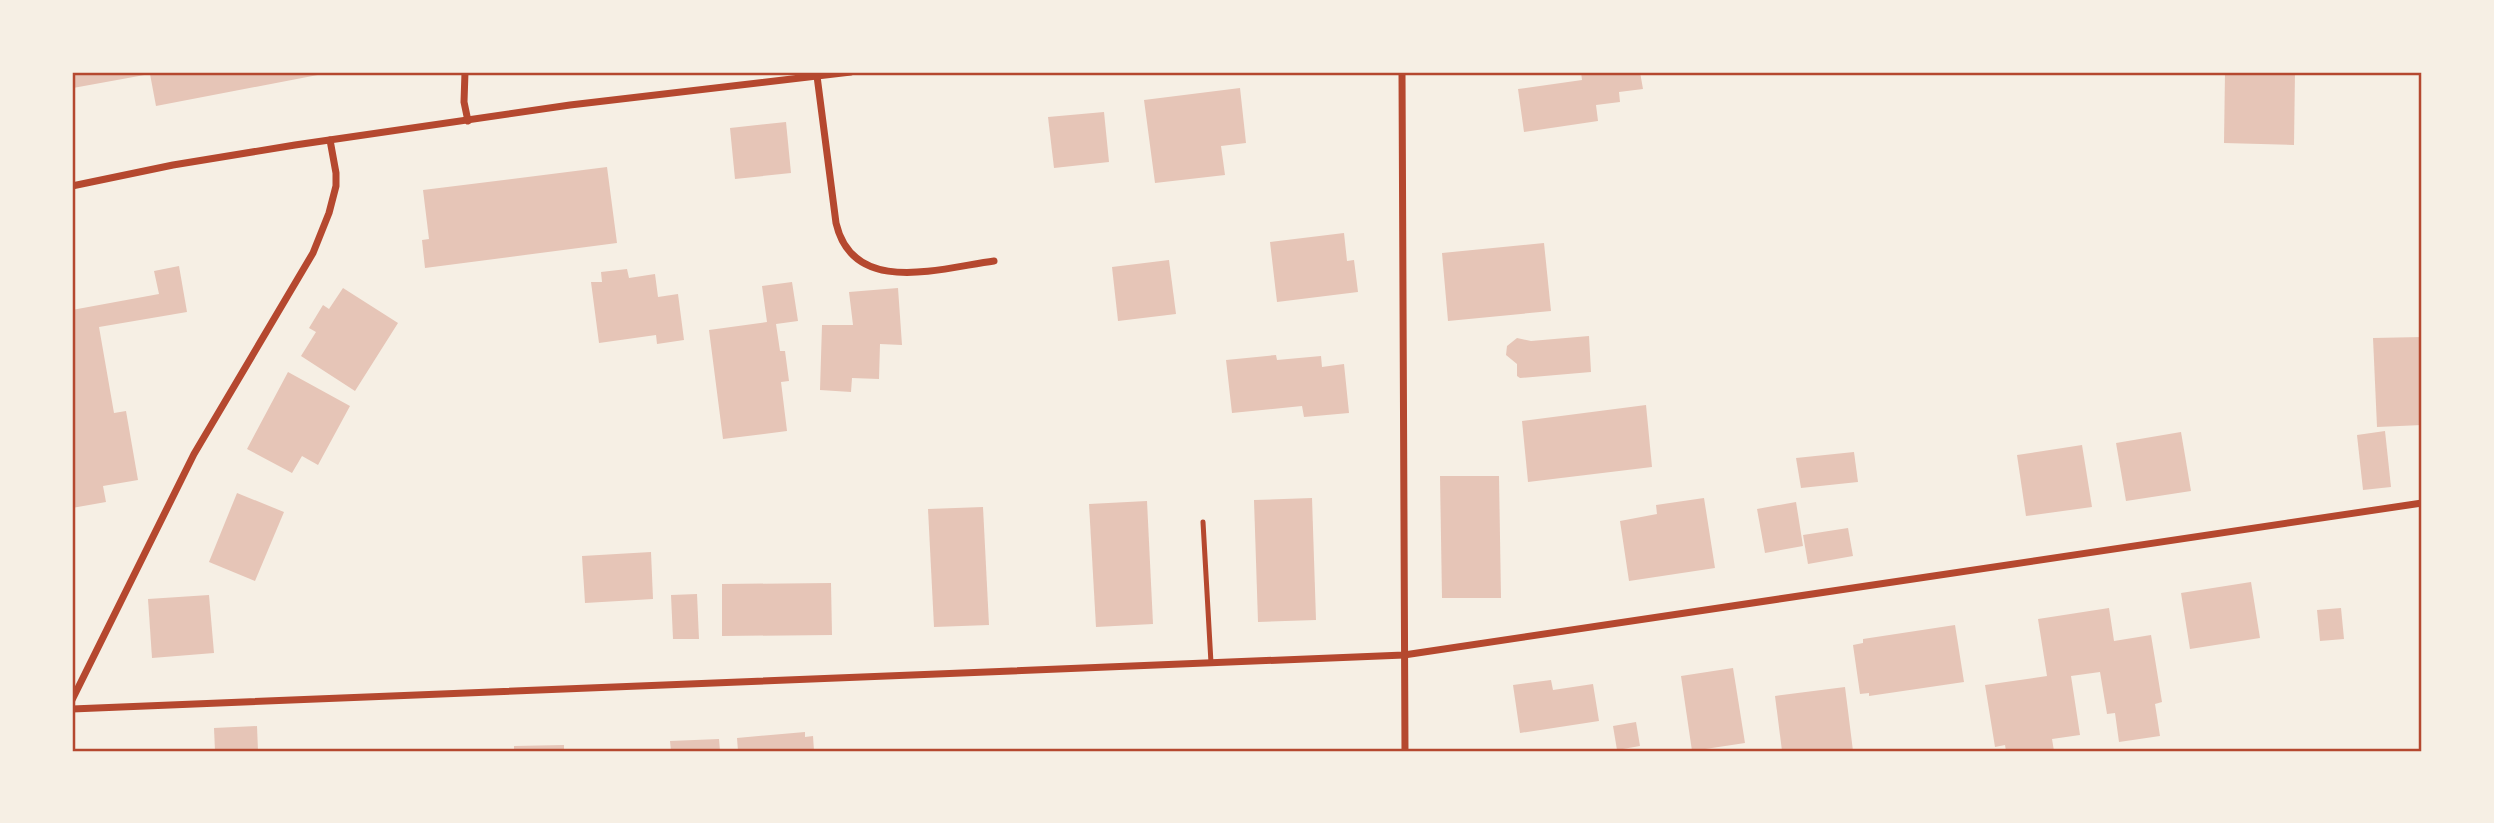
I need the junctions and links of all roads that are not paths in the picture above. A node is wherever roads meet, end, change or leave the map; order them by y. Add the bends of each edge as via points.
1 (465, 72) edge
2 (852, 72) edge
3 (1402, 72) edge
4 (817, 76) junction
5 (468, 121) junction
6 (330, 140) junction
7 (72, 186) edge
8 (994, 261) dead end
9 (2422, 503) edge
10 (1203, 522) dead end
11 (1404, 655) junction
12 (1211, 663) junction
13 (72, 699) edge
14 (72, 709) edge
15 (1405, 751) edge

1 - 5 street
2 - 4 street
3 - 11 street
4 - 5 street
4 - 8 street via 836,223 851,253 868,266 892,273
5 - 6 street
6 - 7 street
6 - 13 street via 336,187 313,253 194,454
9 - 11 street
10 - 12 lane
11 - 12 street
11 - 15 street
12 - 14 street

